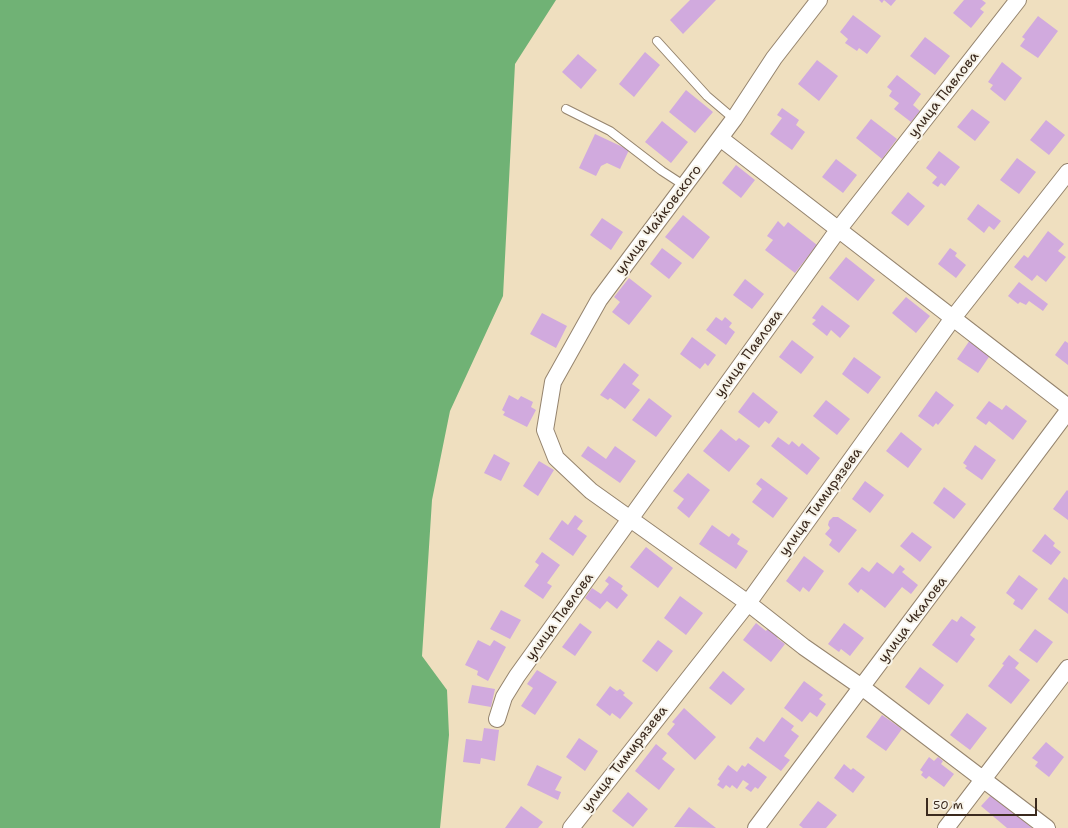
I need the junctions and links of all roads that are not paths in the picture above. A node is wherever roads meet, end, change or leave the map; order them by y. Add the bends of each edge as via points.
1 (819, 0) edge
2 (1018, 0) edge
3 (657, 41) dead end
4 (566, 109) dead end
5 (734, 119) junction
6 (720, 138) junction
7 (1068, 172) edge
8 (685, 186) junction
9 (838, 230) junction
10 (953, 318) junction
11 (1068, 407) edge
12 (1068, 411) edge
13 (631, 518) junction
14 (748, 603) junction
15 (1068, 668) edge
16 (863, 688) junction
17 (497, 718) dead end
18 (984, 779) junction
19 (571, 828) edge
20 (756, 828) edge
21 (946, 828) edge
22 (1047, 828) edge

1 - 5 street, улица Чайковского via 774,58
2 - 9 street, улица Павлова
3 - 5 lane via 707,96
4 - 8 lane via 610,131
5 - 6 street, улица Чайковского
6 - 8 street, улица Чайковского
6 - 9 street
7 - 10 street, улица Тимирязева
8 - 13 street, улица Чайковского via 599,300 553,382 545,430 556,458 591,491
9 - 10 street
9 - 13 street, улица Павлова
10 - 11 street
10 - 14 street, улица Тимирязева
12 - 16 street, улица Чкалова
13 - 14 street
13 - 17 street, улица Павлова via 517,676 504,697
14 - 16 street via 804,647
14 - 19 street, улица Тимирязева
15 - 18 street
16 - 18 street
16 - 20 street, улица Чкалова
18 - 21 street
18 - 22 street

